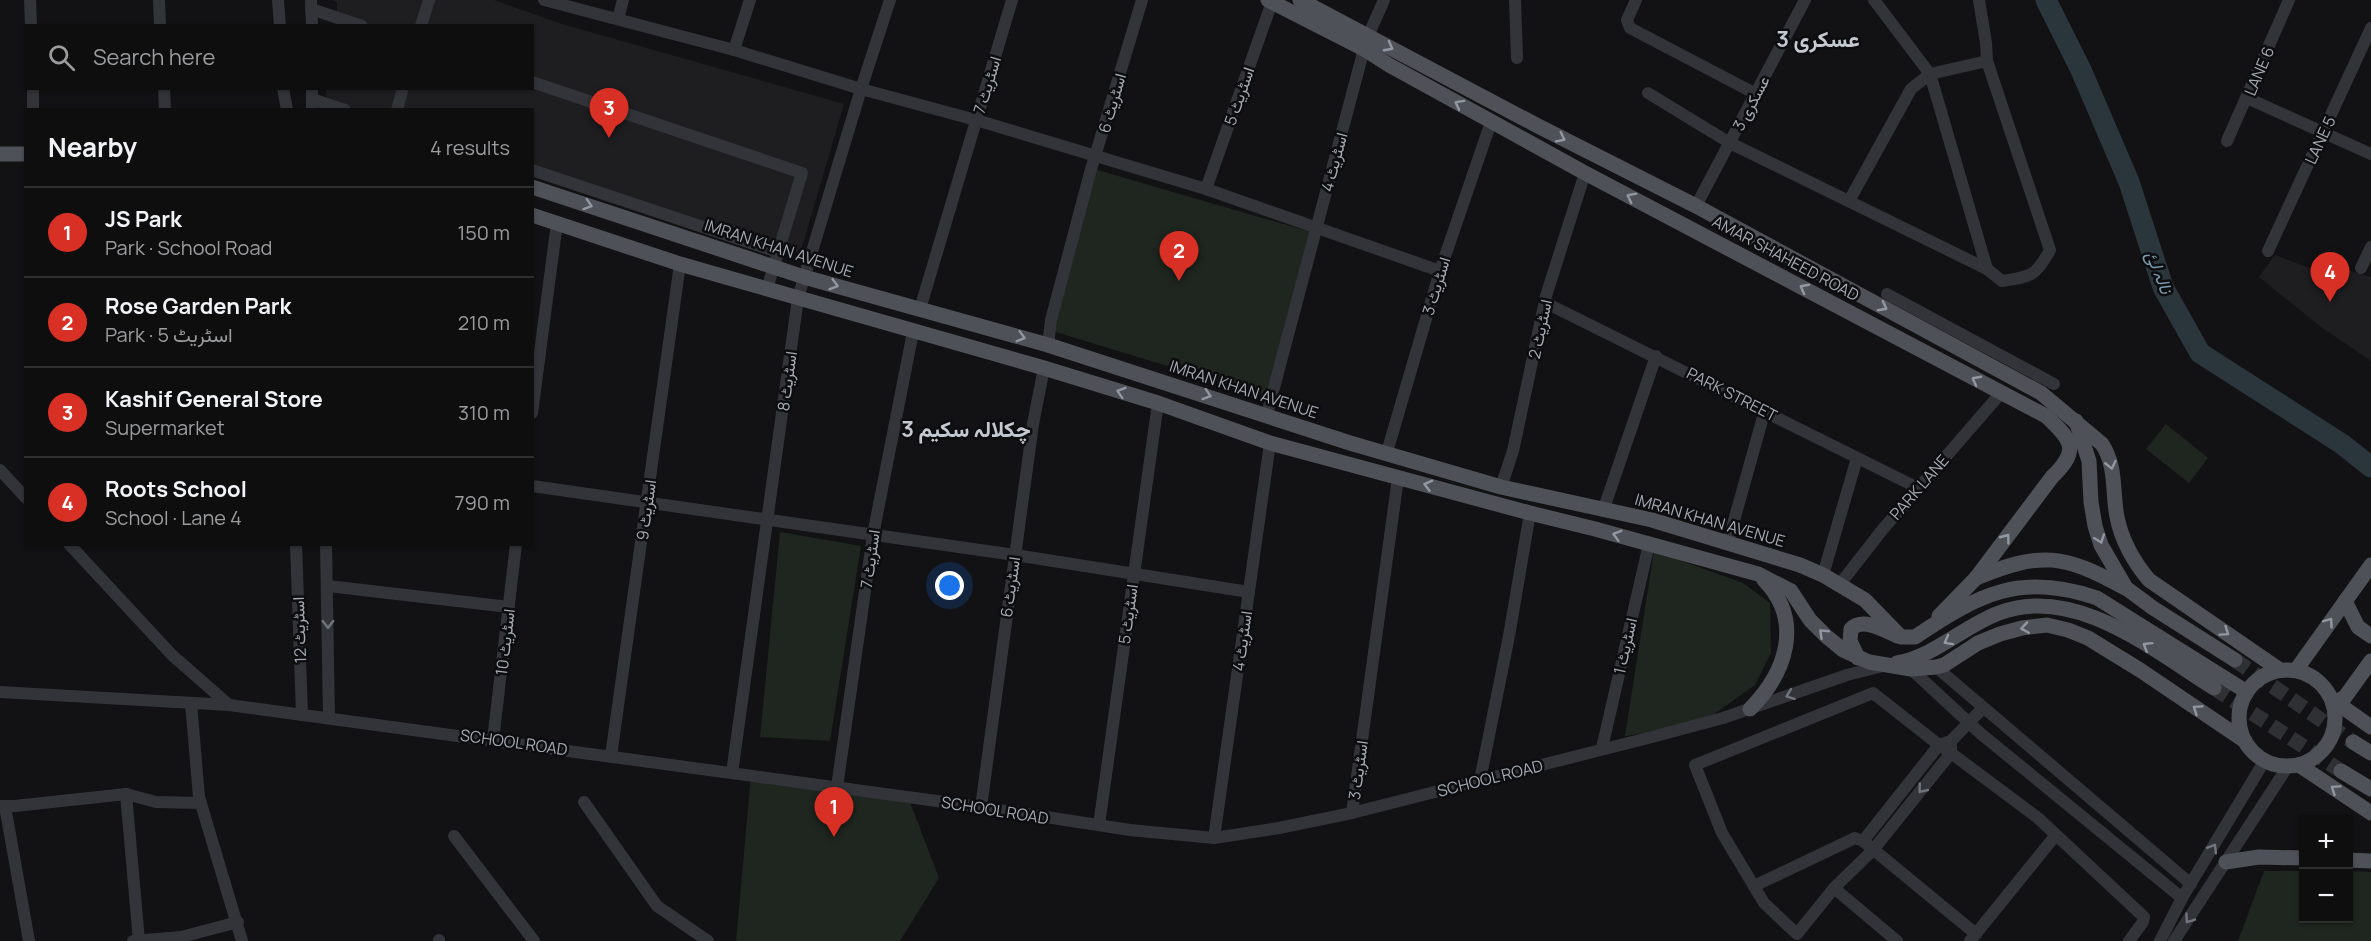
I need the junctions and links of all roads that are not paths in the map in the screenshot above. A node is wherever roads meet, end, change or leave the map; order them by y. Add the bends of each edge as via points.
1 (30, 0) edge
2 (159, 0) edge
3 (278, 0) edge
4 (429, 0) edge
5 (544, 0) edge
6 (623, 0) edge
7 (750, 0) edge
8 (890, 0) edge
9 (1012, 0) edge
10 (1142, 0) edge
11 (1300, 0) edge
12 (1384, 0) edge
13 (1515, 0) edge
14 (1636, 0) edge
15 (1805, 0) edge
16 (1874, 0) edge
17 (1979, 0) edge
18 (2289, 0) edge
19 (1270, 1) edge
20 (311, 5) edge
21 (618, 19) junction
22 (31, 24) edge
23 (160, 24) edge
24 (280, 24) edge
25 (312, 24) edge
26 (357, 24) edge
27 (422, 24) edge
28 (2371, 28) edge
29 (1366, 43) junction
30 (734, 50) junction
31 (1517, 58) dead end
32 (1987, 61) junction
33 (1929, 74) junction
34 (534, 83) edge
35 (861, 89) junction
36 (33, 90) edge
37 (164, 90) edge
38 (283, 90) edge
39 (402, 90) edge
40 (1648, 93) dead end
41 (1756, 94) junction
42 (2247, 98) junction
43 (312, 99) edge
44 (33, 108) edge
45 (165, 108) edge
46 (287, 108) edge
47 (339, 108) edge
48 (398, 108) edge
49 (976, 120) junction
50 (1491, 122) junction
51 (1538, 126) junction
52 (2324, 132) junction
53 (2227, 141) dead end
54 (1730, 142) junction
55 (1530, 143) junction
56 (0, 154) edge
57 (24, 154) edge
58 (2371, 154) edge
59 (1096, 157) junction
60 (534, 171) edge
61 (1585, 173) junction
62 (534, 188) edge
63 (1206, 189) junction
64 (1849, 201) junction
65 (1696, 206) junction
66 (534, 216) edge
67 (557, 223) junction
68 (1317, 226) junction
69 (2371, 247) edge
70 (2268, 251) dead end
71 (776, 259) junction
72 (680, 264) junction
73 (2361, 268) dead end
74 (1988, 269) junction
75 (1440, 271) junction
76 (804, 277) junction
77 (767, 289) junction
78 (1887, 294) dead end
79 (798, 298) junction
80 (1546, 303) junction
81 (920, 309) junction
82 (913, 332) junction
83 (1949, 335) junction
84 (1048, 345) junction
85 (1656, 356) junction
86 (1044, 368) junction
87 (2054, 384) dead end
88 (2001, 393) junction
89 (534, 398) edge
90 (1158, 403) junction
91 (1765, 410) junction
92 (2050, 410) junction
93 (1267, 414) junction
94 (2076, 421) junction
95 (1270, 443) junction
96 (1387, 452) junction
97 (1857, 458) junction
98 (0, 470) edge
99 (1398, 478) junction
100 (534, 486) edge
101 (1501, 487) junction
102 (1918, 488) junction
103 (24, 496) edge
104 (647, 502) junction
105 (1603, 511) junction
106 (1530, 513) junction
107 (768, 520) junction
108 (873, 535) junction
109 (1728, 542) junction
110 (1649, 544) junction
111 (71, 546) edge
112 (296, 546) edge
113 (326, 546) edge
114 (516, 546) edge
115 (1015, 555) junction
116 (2370, 568) edge
117 (1134, 573) junction
118 (1758, 574) junction
119 (1823, 575) junction
120 (1976, 578) junction
121 (1840, 584) junction
122 (328, 586) junction
123 (2127, 588) junction
124 (1249, 592) junction
125 (2344, 601) junction
126 (509, 607) junction
127 (1927, 629) junction
128 (2371, 636) edge
129 (1901, 637) junction
130 (1858, 658) junction
131 (2235, 660) tunnel mouth
132 (2371, 661) edge
133 (1886, 665) junction
134 (1936, 667) junction
135 (1911, 669) junction
136 (2280, 670) junction
137 (2296, 670) junction
138 (2214, 688) tunnel mouth
139 (0, 692) edge
140 (2247, 692) junction
141 (191, 703) junction
142 (229, 705) junction
143 (2334, 706) junction
144 (1983, 708) junction
145 (1750, 710) junction
146 (302, 714) junction
147 (329, 718) junction
148 (1969, 723) junction
149 (2371, 727) edge
150 (493, 740) junction
151 (2245, 741) junction
152 (2353, 742) tunnel mouth
153 (1947, 746) junction
154 (1602, 748) junction
155 (2371, 753) edge
156 (611, 756) junction
157 (2265, 760) junction
158 (2293, 765) junction
159 (2341, 771) tunnel mouth
160 (732, 772) junction
161 (1480, 780) junction
162 (837, 787) junction
163 (2371, 789) edge
164 (126, 794) junction
165 (201, 802) junction
166 (584, 802) dead end
167 (3, 806) edge
168 (981, 807) junction
169 (1352, 813) junction
170 (2371, 813) edge
171 (1099, 825) junction
172 (454, 836) dead end
173 (2055, 836) junction
174 (1214, 838) junction
175 (1863, 841) junction
176 (1874, 850) junction
177 (2299, 858) edge
178 (2353, 860) edge
179 (2371, 861) edge
180 (2226, 862) junction
181 (2191, 884) junction
182 (1754, 886) junction
183 (1834, 888) junction
184 (2182, 898) junction
185 (238, 922) junction
186 (1973, 938) edge
187 (136, 940) edge
188 (29, 941) edge
189 (242, 941) edge
190 (534, 941) edge
191 (708, 941) edge
192 (1897, 941) edge
193 (2129, 941) edge
194 (2160, 941) edge
195 (2174, 941) edge

1 - 22 street
2 - 23 street
3 - 24 street
4 - 27 street
5 - 21 street
6 - 21 street
7 - 30 street
8 - 35 street, اسٹریٹ 8
9 - 49 street, اسٹریٹ 7
10 - 59 street, اسٹریٹ 6
11 - 29 main road, AMAR SHAHEED ROAD
12 - 29 street, اسٹریٹ 4
13 - 31 street
14 - 41 street via 1627,20 1630,28
15 - 41 street, عسکری 3
16 - 33 street
17 - 32 street
18 - 42 street, LANE 6
19 - 29 main road, AMAR SHAHEED ROAD
19 - 63 street, اسٹریٹ 5
20 - 25 street
20 - 26 street
21 - 30 street
28 - 52 street, LANE 5
50 -> 29 main road, AMAR SHAHEED ROAD
29 -> 51 main road, AMAR SHAHEED ROAD
29 - 68 street, اسٹریٹ 4
30 - 35 street
32 - 33 street
32 - 74 street via 2050,250 2040,268 2025,278 2002,280
33 - 64 street via 1911,89
33 - 74 street
34 - 71 street via 802,173
35 - 49 street
35 - 76 street, اسٹریٹ 8
36 - 44 street
37 - 45 street
38 - 46 street
39 - 48 street
40 - 54 street
41 - 54 street, عسکری 3
42 - 52 street
42 - 53 street, LANE 6
43 - 47 street
49 - 59 street
49 - 81 street, اسٹریٹ 7
50 - 55 main road, AMAR SHAHEED ROAD
50 - 75 street, اسٹریٹ 3
51 - 55 main road
51 -> 65 main road, AMAR SHAHEED ROAD
52 - 58 street
52 - 70 street, LANE 5
54 - 64 street
54 - 65 street, عسکری 3
55 - 61 main road, AMAR SHAHEED ROAD
56 - 57 main road
59 - 63 street
59 - 84 street, اسٹریٹ 6 via 1051,320
60 - 71 street
61 - 80 street, اسٹریٹ 2
88 -> 61 main road, AMAR SHAHEED ROAD
62 -> 71 main road, IMRAN KHAN AVENUE
63 - 68 street
64 - 74 street
65 -> 83 main road, AMAR SHAHEED ROAD
66 - 67 main road
67 - 72 main road
67 - 89 street
68 - 75 street
68 - 93 street, اسٹریٹ 4
69 - 73 street
71 - 76 main road, IMRAN KHAN AVENUE
71 - 77 street
72 - 77 main road
72 - 104 street, اسٹریٹ 9
75 - 96 street, اسٹریٹ 3
76 - 79 street, اسٹریٹ 8
76 -> 81 main road, IMRAN KHAN AVENUE
77 - 79 main road
78 - 83 street
79 - 82 main road
79 - 107 street, اسٹریٹ 8
80 - 85 street, PARK STREET
80 - 101 street, اسٹریٹ 2 via 1513,451
81 -> 84 main road, IMRAN KHAN AVENUE
82 - 86 main road
82 - 108 street, اسٹریٹ 7
83 - 87 street
83 - 92 main road, AMAR SHAHEED ROAD via 2041,393
84 -> 93 main road, IMRAN KHAN AVENUE
85 - 91 street, PARK STREET
85 - 105 street
90 -> 86 main road
86 - 115 street, اسٹریٹ 6
88 - 92 main road, AMAR SHAHEED ROAD
88 - 102 street, PARK LANE
90 - 95 main road
90 - 117 street, اسٹریٹ 5
91 - 97 street, PARK STREET
91 - 109 street
92 - 94 main road, AMAR SHAHEED ROAD
120 -> 92 main road, AMAR SHAHEED ROAD via 2066,463 2070,448
93 - 96 main road, IMRAN KHAN AVENUE
94 -> 123 main road via 2089,461 2098,536
94 -> 136 main road, AMAR SHAHEED ROAD via 2108,452 2117,516 2134,563 2170,596
95 - 99 main road
95 - 124 street, اسٹریٹ 4
96 - 101 main road, IMRAN KHAN AVENUE
97 - 102 street, PARK STREET
97 - 119 street
98 - 103 street
106 -> 99 main road
99 - 169 street, اسٹریٹ 3
100 - 104 street
101 - 105 main road, IMRAN KHAN AVENUE
102 - 121 street, PARK LANE
104 - 107 street
104 - 156 street, اسٹریٹ 9
105 - 109 main road, IMRAN KHAN AVENUE via 1652,520
110 -> 106 main road
106 - 161 street
107 - 108 street
107 - 160 street, اسٹریٹ 8
108 - 115 street
108 - 162 street, اسٹریٹ 7
109 - 119 main road, IMRAN KHAN AVENUE
110 - 118 main road
110 - 154 street, اسٹریٹ 1
111 - 142 street via 172,655
112 - 146 street, اسٹریٹ 12
113 - 122 street
114 - 126 street, اسٹریٹ 10
115 - 117 street
115 - 168 street, اسٹریٹ 6
116 - 125 main road
117 - 124 street
117 - 171 street, اسٹریٹ 5
130 -> 118 main road via 1826,636 1791,591
118 - 145 main road via 1773,589 1782,607 1787,644 1772,682
119 - 121 main road, IMRAN KHAN AVENUE
120 - 123 main road via 2008,565 2039,559 2090,569
120 - 127 main road, AMAR SHAHEED ROAD
121 - 129 main road, IMRAN KHAN AVENUE via 1865,600
122 - 126 street
122 -> 147 street
123 - 131 main road
124 - 174 street, اسٹریٹ 4
125 - 128 main road via 2358,627
137 -> 125 main road
126 - 150 street, اسٹریٹ 10
127 - 129 main road via 1915,637
127 - 140 main road via 1996,592 2044,586 2072,589 2097,598
129 - 130 main road via 1866,624 1855,625 1850,641
130 - 133 main road
132 - 143 main road
133 - 135 main road
138 -> 133 main road via 2094,616 2048,605 1999,613 1921,656
133 -> 145 street, SCHOOL ROAD
134 - 135 main road
134 - 144 street
151 -> 134 main road via 2123,659 2068,630 2047,625 2000,634
135 - 148 street
136 - 137 main road
136 - 140 main road via 2255,681
137 - 143 main road via 2319,681
139 - 141 street, SCHOOL ROAD
140 - 151 main road via 2239,716
141 - 142 street, SCHOOL ROAD
141 - 165 street
142 - 146 street, SCHOOL ROAD
143 - 149 main road via 2344,708
143 - 158 main road via 2334,733 2328,744 2315,757
144 - 148 street
144 - 181 street
145 - 154 street, SCHOOL ROAD
146 - 147 street, SCHOOL ROAD
147 - 150 street, SCHOOL ROAD
148 - 153 street
148 - 184 street
150 - 156 street, SCHOOL ROAD
151 - 157 main road
152 - 155 main road
153 - 173 street
153 - 175 street
153 -> 176 street
153 - 182 street via 1873,693 1695,765 1722,833
154 - 161 street, SCHOOL ROAD
156 - 160 street, SCHOOL ROAD
157 - 158 main road
181 -> 157 street
170 -> 158 main road
158 - 180 street
159 - 163 main road
160 - 162 street, SCHOOL ROAD
161 - 169 street, SCHOOL ROAD
162 - 168 street, SCHOOL ROAD
164 - 165 street via 156,802
164 - 167 street
164 - 187 street
165 - 185 street
166 - 191 street via 657,906
167 - 188 street
168 - 171 street, SCHOOL ROAD
169 - 174 street, SCHOOL ROAD
171 - 174 street, SCHOOL ROAD
172 - 190 street
173 - 186 street
173 - 193 street via 2144,917
175 - 176 street
175 - 182 street via 1844,841
176 - 183 street
176 - 186 street
177 - 180 main road via 2259,857
178 - 179 main road
180 -> 195 street
181 - 184 street
182 - 183 street via 1764,903 1797,934
183 - 192 street
184 - 194 street
185 - 187 street via 181,937
185 - 189 street

